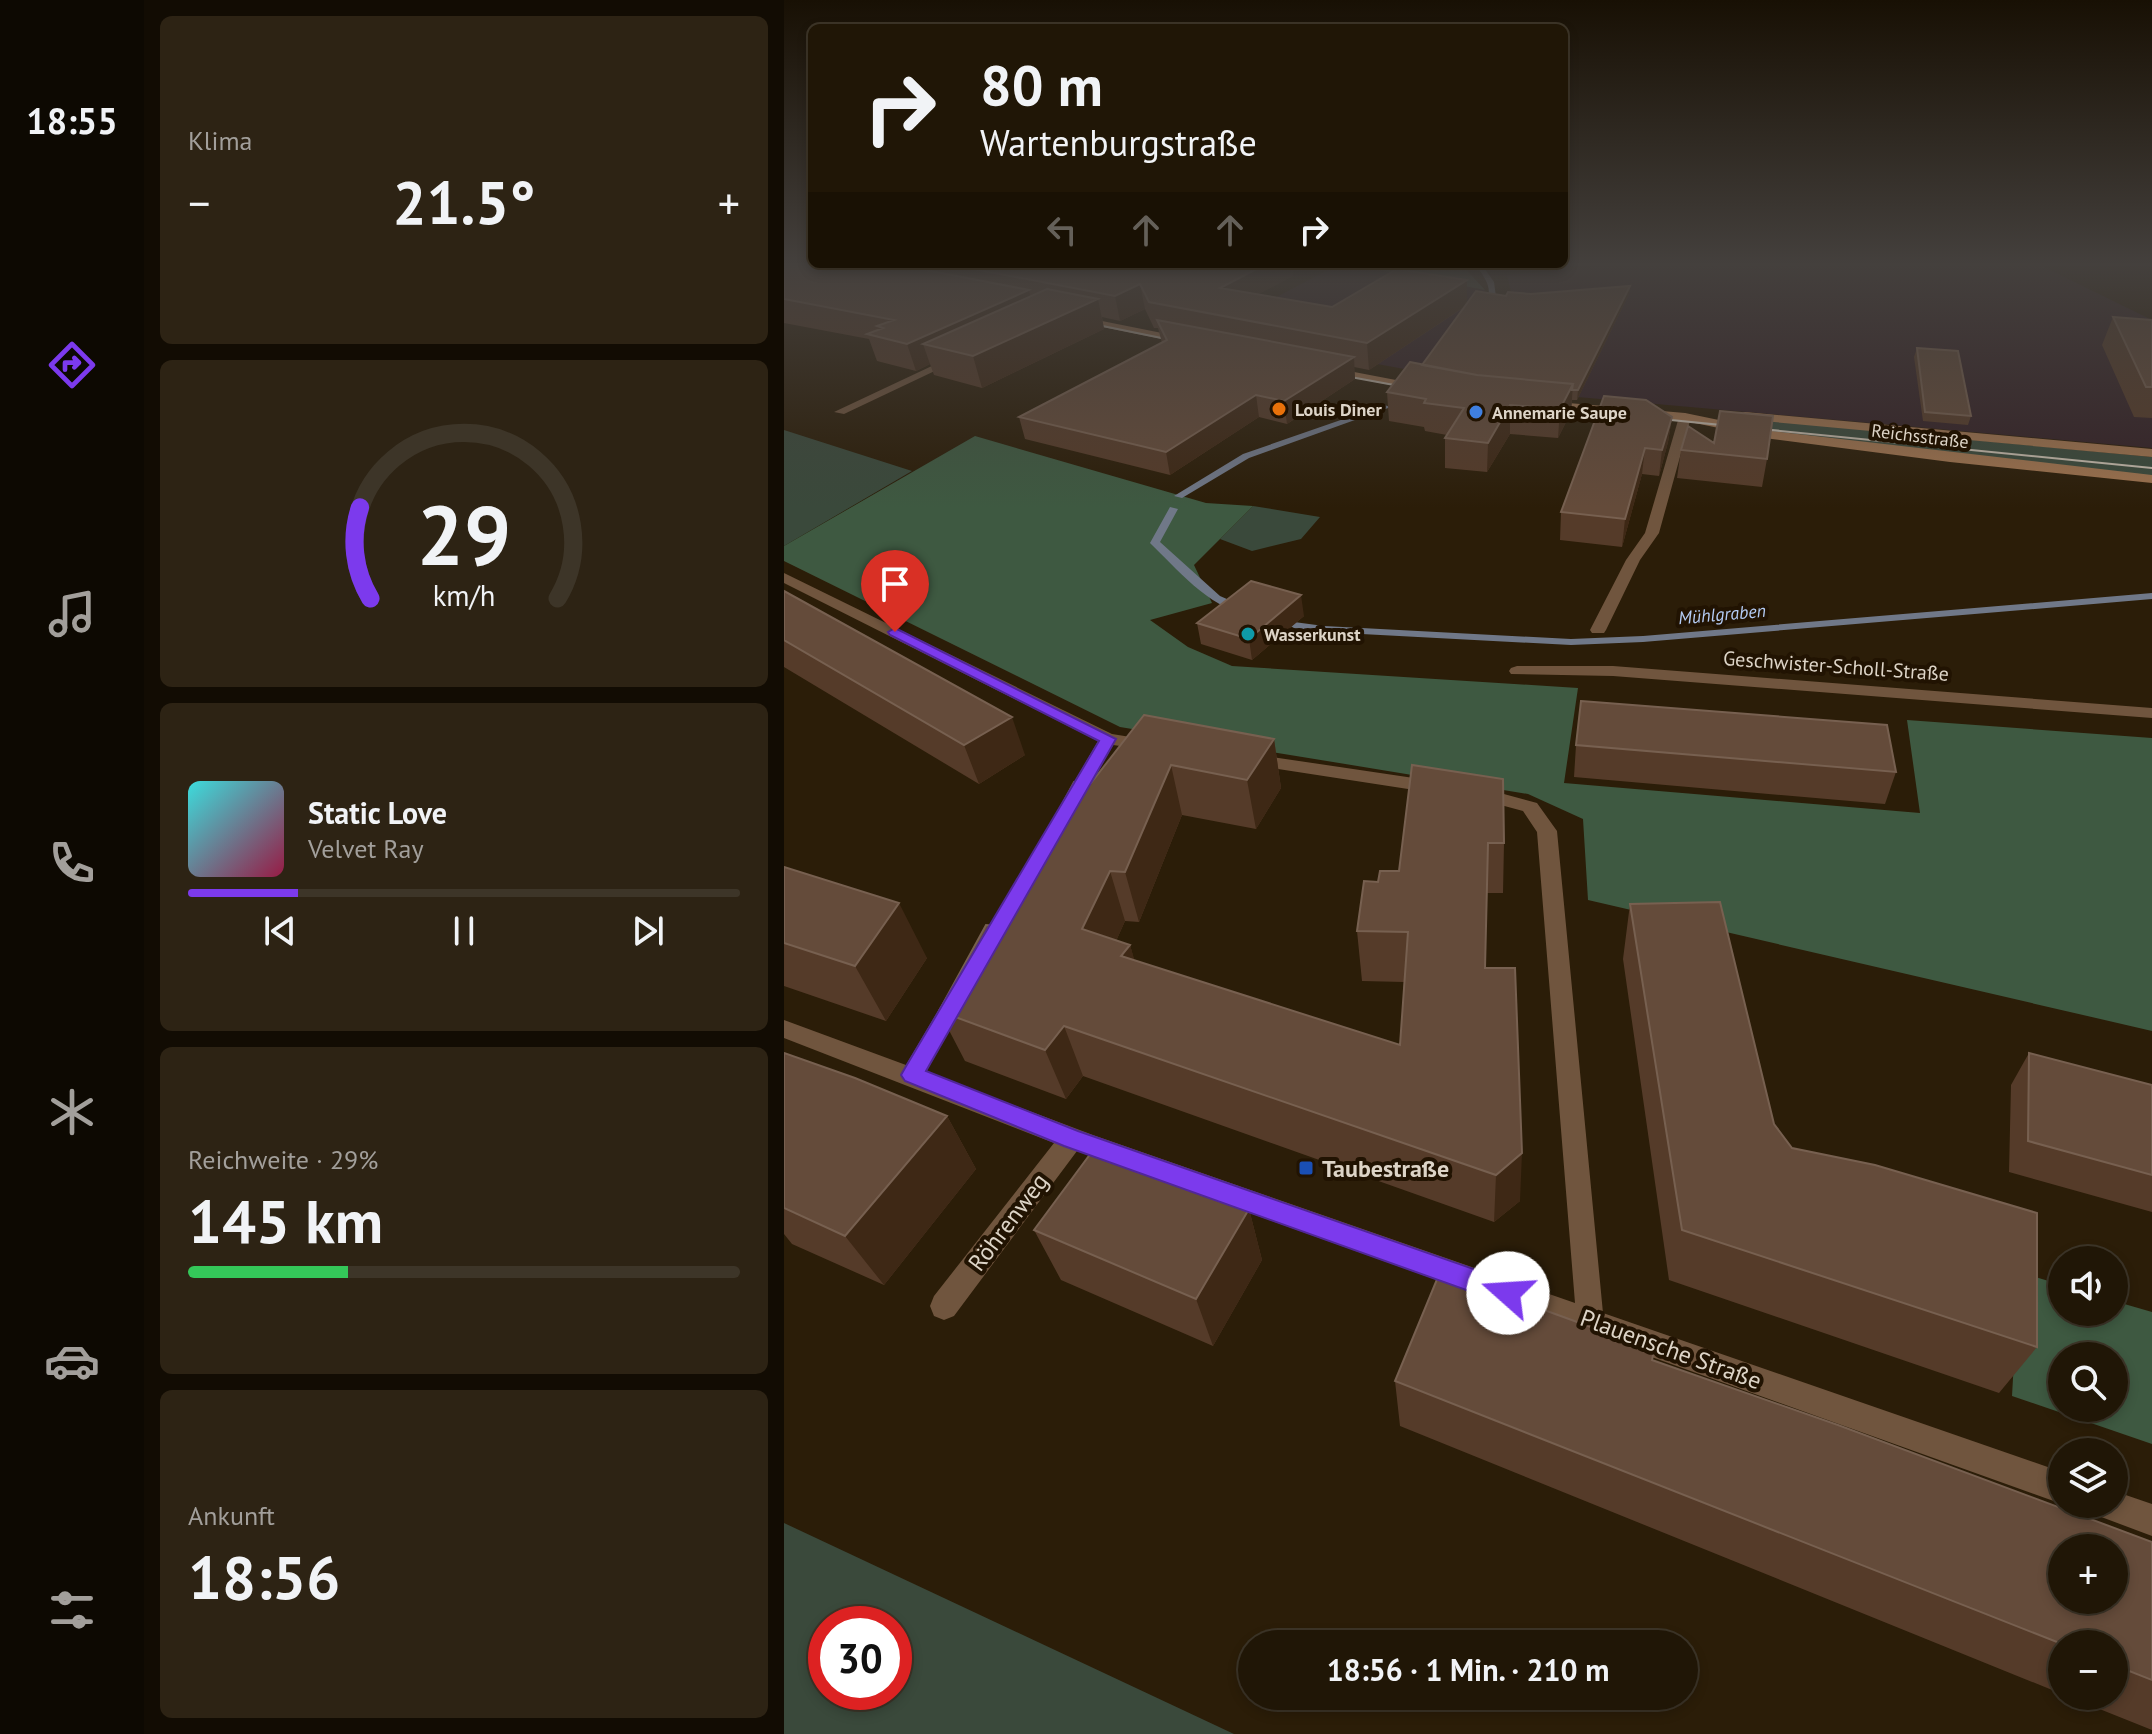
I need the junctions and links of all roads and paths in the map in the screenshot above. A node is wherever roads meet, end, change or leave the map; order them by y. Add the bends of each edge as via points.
1 (966, 354) edge
2 (1312, 367) edge
3 (1438, 391) edge
4 (1532, 403) edge
5 (840, 412) dead end
6 (1685, 417) junction
7 (2152, 453) edge
8 (2152, 479) edge
9 (784, 577) edge
10 (1598, 630) dead end
11 (1517, 671) dead end
12 (2152, 713) edge
13 (1108, 739) junction
14 (1170, 748) edge
15 (1233, 757) edge
16 (1063, 817) edge
17 (968, 980) edge
18 (784, 1029) edge
19 (912, 1075) junction
20 (1072, 1139) junction
21 (944, 1306) dead end
22 (1590, 1320) junction
23 (2048, 1483) edge
24 (2128, 1511) edge
25 (2152, 1520) edge

1 - 5 street
2 - 3 main road
4 - 6 main road, Reichsstraße
6 - 7 main road, Reichsstraße via 1728,414
6 - 8 main road, Reichsstraße via 1772,435
6 - 10 street via 1652,533
9 - 13 street
11 - 12 street, Geschwister-Scholl-Straße via 1613,671
13 - 14 street
13 - 16 street
15 - 22 street via 1466,791 1530,807 1547,831
17 - 19 street
18 - 19 street, Plauensche Straße
19 - 20 street, Plauensche Straße
20 - 21 street, Röhrenweg
20 - 22 street, Plauensche Straße
22 - 23 street, Plauensche Straße
24 - 25 street

